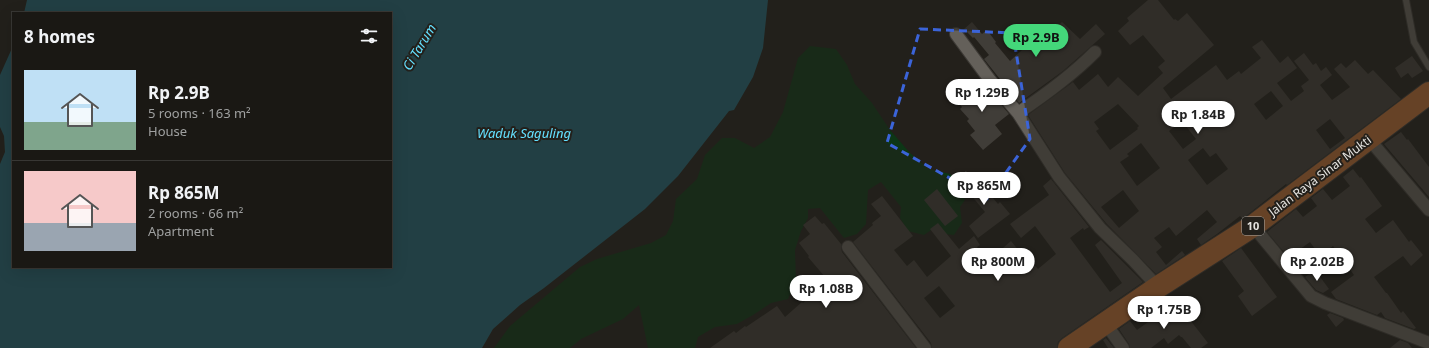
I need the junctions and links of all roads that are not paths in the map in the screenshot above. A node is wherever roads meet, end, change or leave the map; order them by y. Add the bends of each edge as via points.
1 (1406, 0) edge
2 (956, 34) dead end
3 (1095, 52) dead end
4 (1429, 67) edge
5 (1429, 94) edge
6 (1018, 113) junction
7 (1369, 139) junction
8 (1429, 210) edge
9 (1253, 226) junction
10 (848, 246) dead end
11 (1158, 287) junction
12 (1106, 324) junction
13 (1429, 343) edge
14 (925, 348) edge
15 (1069, 348) edge
16 (1123, 348) edge

1 - 4 lane via 1414,42
2 - 6 street
3 - 6 street via 1046,94
5 - 7 highway, Jalan Raya Sinar Mukti / 10
6 - 11 street via 1059,178 1100,228
7 - 8 street
7 - 9 highway, Jalan Raya Sinar Mukti / 10
9 - 11 highway, Jalan Raya Sinar Mukti / 10
9 - 13 street via 1311,296
10 - 14 street
11 - 12 highway, Jalan Raya Sinar Mukti / 10
12 - 15 highway, Jalan Raya Sinar Mukti / 10
12 - 16 street

